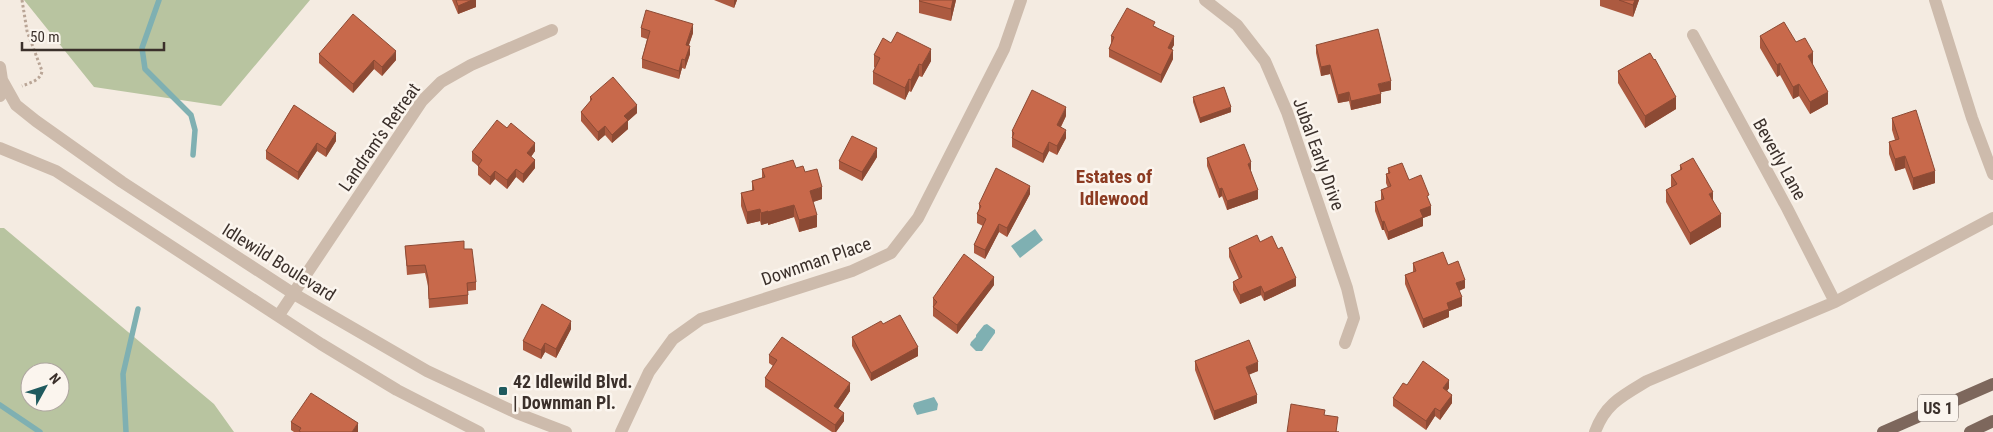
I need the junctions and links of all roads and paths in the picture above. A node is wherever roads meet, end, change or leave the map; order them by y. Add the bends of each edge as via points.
1 (22, 0) edge
2 (1021, 0) edge
3 (1205, 0) edge
4 (1935, 0) edge
5 (552, 30) dead end
6 (1692, 35) dead end
7 (0, 67) edge
8 (2, 80) junction
9 (21, 87) dead end
10 (0, 96) edge
11 (0, 148) edge
12 (1993, 174) edge
13 (1993, 218) edge
14 (294, 294) junction
15 (1835, 302) junction
16 (279, 315) junction
17 (1345, 343) dead end
18 (1993, 384) edge
19 (1993, 421) edge
20 (479, 432) edge
21 (566, 432) edge
22 (621, 432) edge
23 (1595, 432) edge
24 (1883, 432) edge
25 (1970, 432) edge

1 - 9 path via 27,31 42,76
2 - 22 street, Downman Place via 1004,49 918,218 890,253 852,271 702,319 673,339 649,372
3 - 17 street, Jubal Early Drive via 1237,24 1264,61 1287,112 1347,288 1354,318
4 - 12 street
5 - 14 street, Landram's Retreat via 471,65 441,82 422,101
6 - 15 street, Beverly Lane
7 - 8 street
8 - 10 street
8 - 14 street, Idlewild Boulevard via 16,105 36,120 122,182
11 - 16 street via 56,171
13 - 15 street
14 - 16 street, Landram's Retreat
14 - 21 street, Idlewild Boulevard via 427,372
15 - 23 street via 1647,381 1610,406
16 - 20 street via 397,390
18 - 24 main road, US 1
19 - 25 main road, US 1

